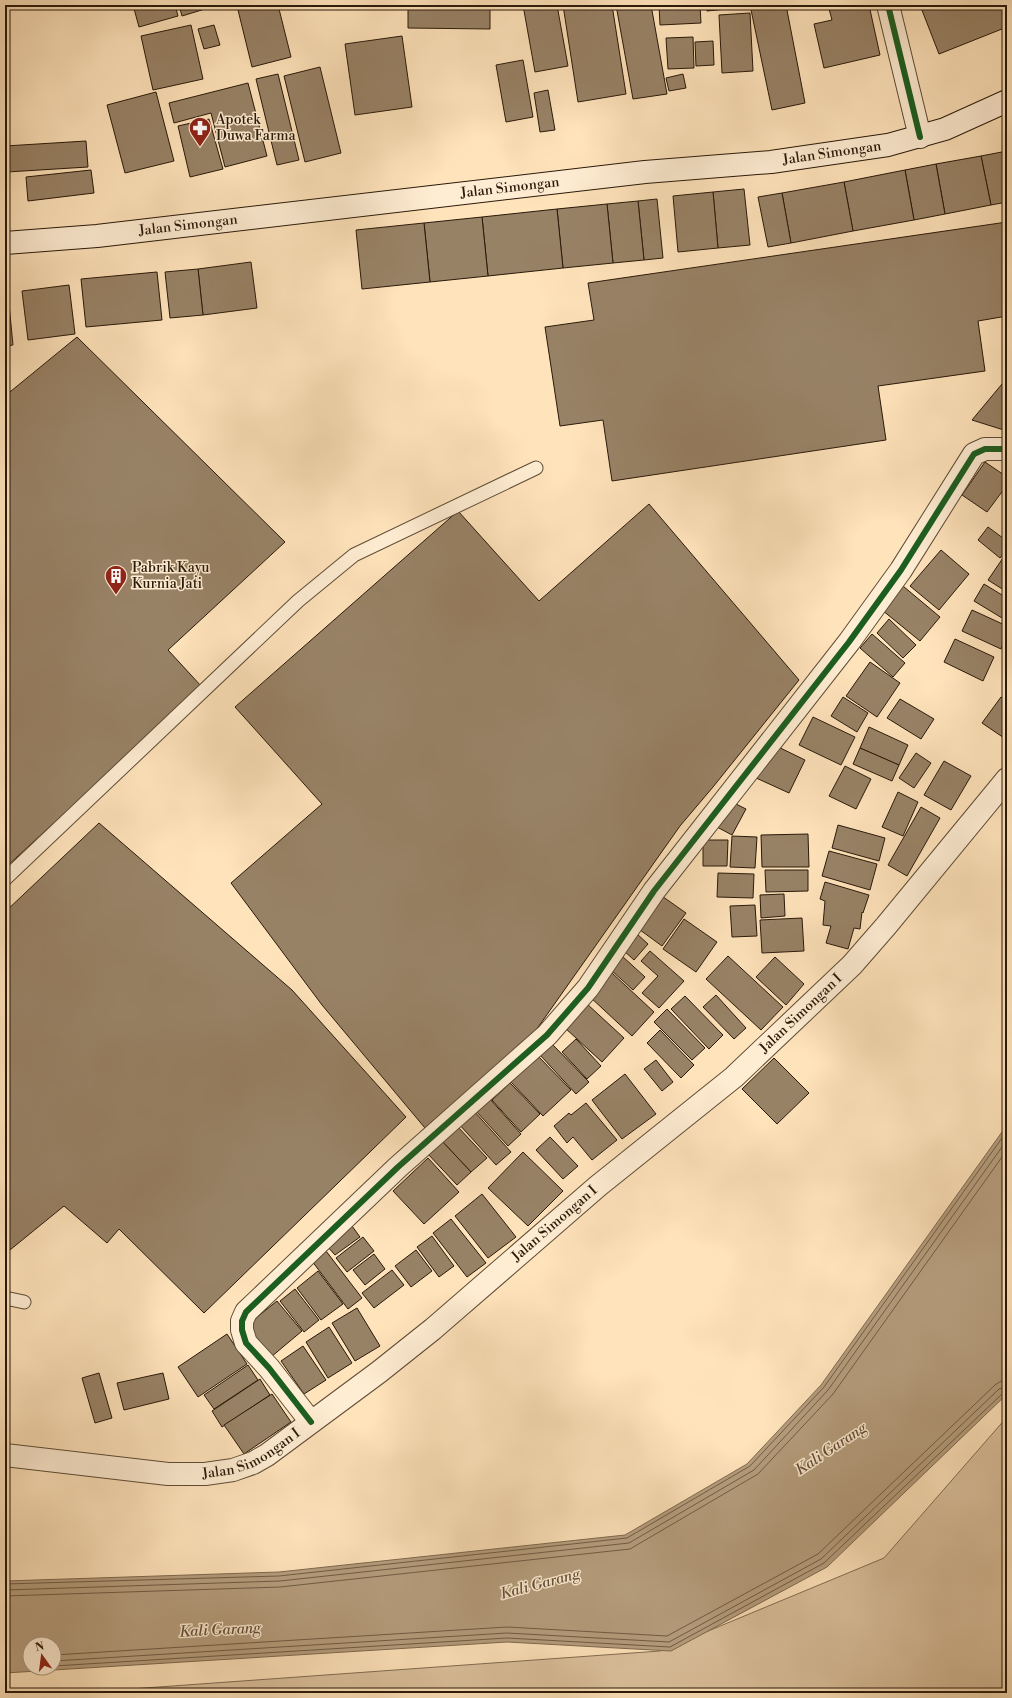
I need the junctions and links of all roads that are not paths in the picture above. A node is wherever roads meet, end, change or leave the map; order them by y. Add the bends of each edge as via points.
1 (888, 5) edge
2 (1007, 101) edge
3 (920, 137) junction
4 (5, 244) edge
5 (1007, 449) edge
6 (536, 468) dead end
7 (1007, 780) edge
8 (5, 879) edge
9 (5, 1298) edge
10 (24, 1302) dead end
11 (311, 1422) junction
12 (5, 1455) edge

1 - 3 street
2 - 3 street, Jalan Simongan via 945,129
3 - 4 street, Jalan Simongan via 888,145 771,162 645,172 97,236
5 - 11 street via 985,449 974,454 901,570 849,642 654,891 588,988 547,1035 398,1167 246,1312 242,1321 246,1343
6 - 8 lane via 354,555 298,601
7 - 11 street, Jalan Simongan I via 852,965 734,1077 598,1186 427,1334
9 - 10 lane
11 - 12 street, Jalan Simongan I via 253,1463 233,1470 205,1474 145,1472

